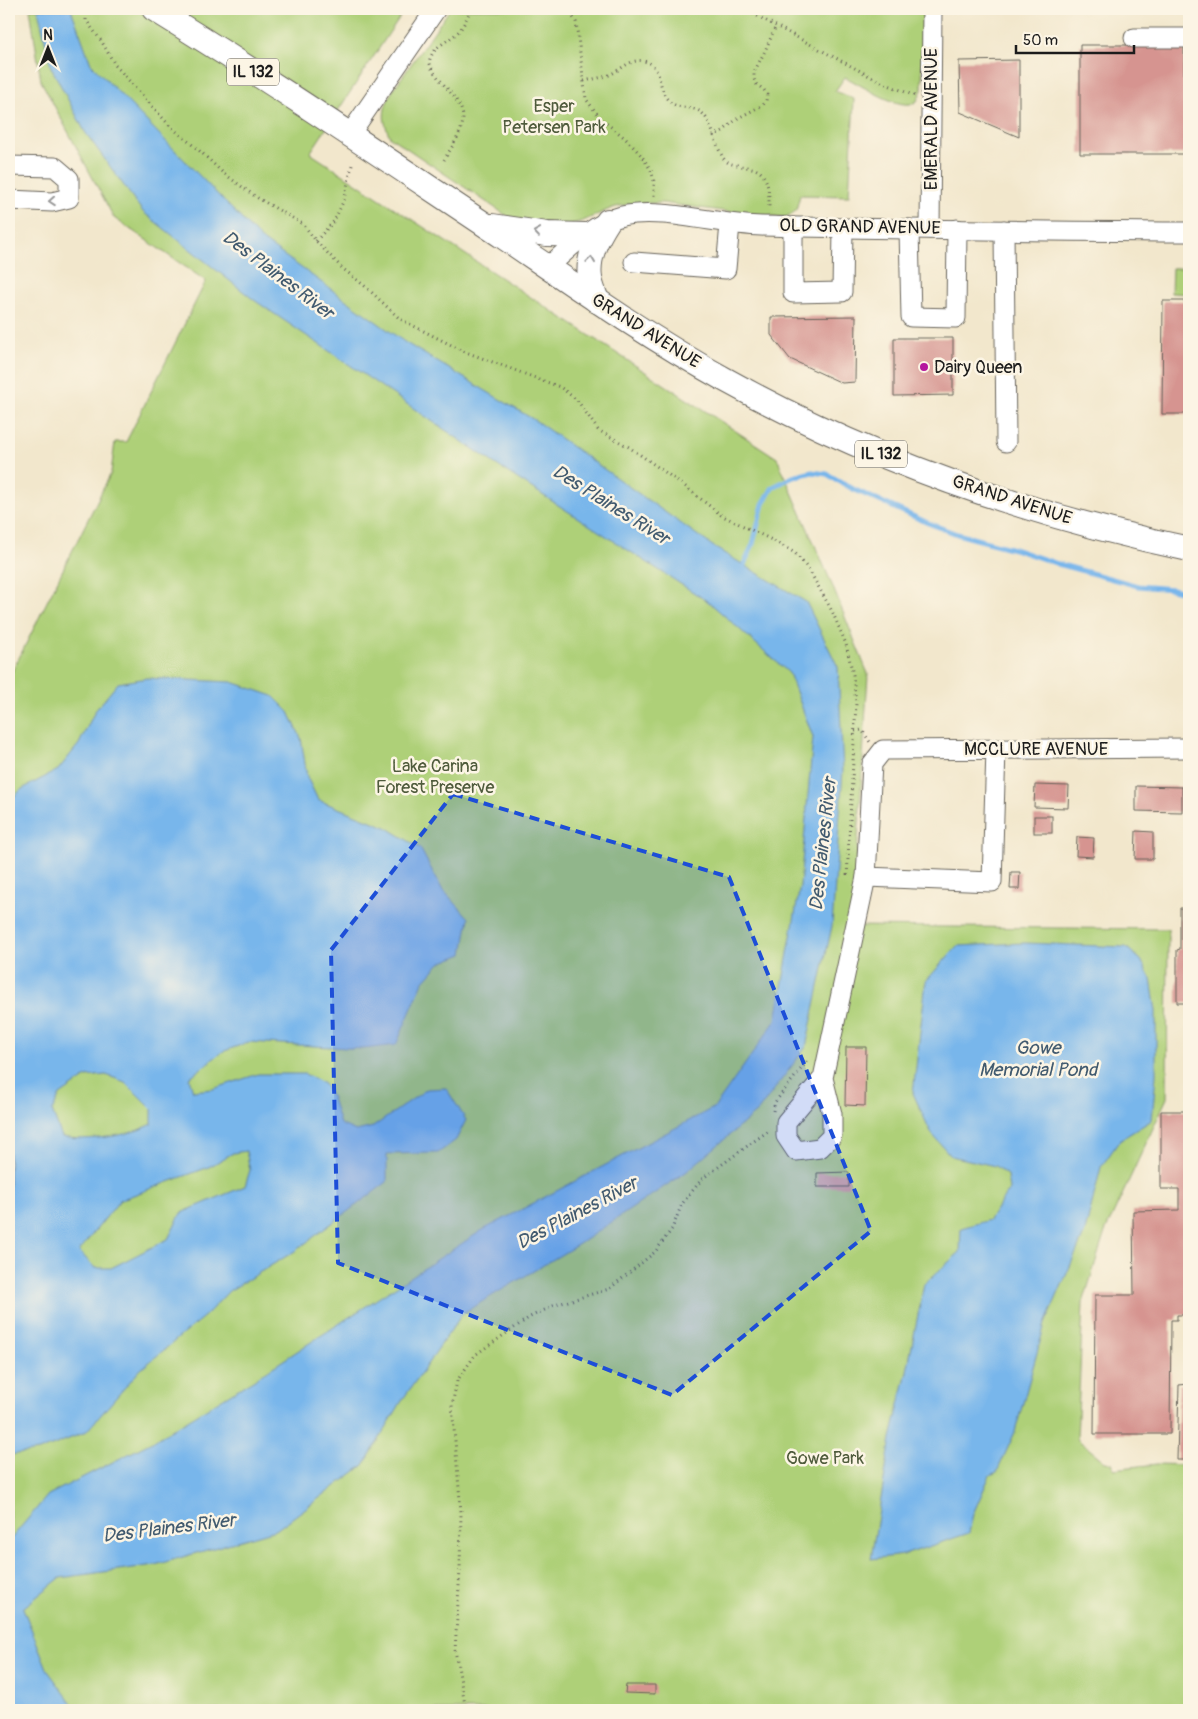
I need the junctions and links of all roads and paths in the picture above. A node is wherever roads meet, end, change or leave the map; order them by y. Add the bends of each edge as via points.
1 (86, 9) edge
2 (154, 9) edge
3 (436, 9) edge
4 (470, 9) edge
5 (562, 9) edge
6 (744, 9) edge
7 (932, 9) edge
8 (776, 26) junction
9 (1134, 38) dead end
10 (1189, 38) edge
11 (584, 81) junction
12 (930, 106) junction
13 (350, 134) junction
14 (713, 136) junction
15 (444, 160) dead end
16 (352, 165) dead end
17 (9, 166) edge
18 (654, 196) dead end
19 (9, 200) edge
20 (769, 214) dead end
21 (608, 221) junction
22 (730, 224) junction
23 (485, 225) junction
24 (793, 227) junction
25 (843, 228) junction
26 (909, 228) junction
27 (930, 228) junction
28 (957, 229) junction
29 (1004, 230) junction
30 (1189, 232) edge
31 (585, 235) junction
32 (316, 241) junction
33 (634, 262) dead end
34 (548, 267) junction
35 (597, 301) junction
36 (1006, 442) dead end
37 (1189, 548) edge
38 (1189, 748) edge
39 (996, 749) junction
40 (866, 877) junction
41 (847, 885) dead end
42 (812, 1055) dead end
43 (823, 1078) dead end
44 (773, 1112) dead end
45 (770, 1122) dead end
46 (466, 1710) edge

1 - 32 path via 86,20 115,65 170,126 222,172 256,197 303,224
2 - 13 main road, GRAND AVENUE / IL 132
3 - 13 street
4 - 15 path via 459,31 433,52 429,61 430,68 457,100 463,117 460,131
5 - 11 path via 570,12 576,22
6 - 8 path
7 - 12 street, EMERALD AVENUE
8 - 12 path
8 - 14 path via 754,72 756,84 764,90 766,101
9 - 10 street
11 - 14 path via 610,75 634,61 651,64 667,99 675,107 697,110 704,115
11 - 18 path via 586,99 591,108 625,138 651,170
12 - 27 street, EMERALD AVENUE
13 - 23 main road, GRAND AVENUE / IL 132
14 - 20 path via 726,161 763,174 767,181
16 - 32 path via 344,200 334,221
17 -> 19 street via 55,168 69,179 69,198 52,202
21 - 22 street, OLD GRAND AVENUE via 622,216 662,214
21 - 31 street, OLD GRAND AVENUE
35 -> 21 main road via 590,278 590,257
22 - 24 street, OLD GRAND AVENUE
22 - 33 street via 726,269
31 -> 23 main road via 547,234
23 - 34 main road, GRAND AVENUE / IL 132
24 - 25 street, OLD GRAND AVENUE
24 - 25 street via 793,293 842,292
25 - 26 street, OLD GRAND AVENUE
26 - 27 street, OLD GRAND AVENUE
26 - 28 street via 911,318 956,318
27 - 28 street, OLD GRAND AVENUE
28 - 29 street, OLD GRAND AVENUE
29 - 30 street, OLD GRAND AVENUE
29 - 36 street
31 - 34 street, OLD GRAND AVENUE
32 - 41 path via 400,319 463,351 560,387 577,400 598,430 682,484 721,515 795,553 809,570 832,611 846,644 854,675 856,703
34 - 35 main road, GRAND AVENUE / IL 132
35 - 37 main road, GRAND AVENUE / IL 132 via 649,336 726,380 875,451 938,477 1045,512 1113,532
38 - 39 street, MCCLURE AVENUE
39 - 40 street, MCCLURE AVENUE via 883,750 872,764
39 - 40 street via 992,882
40 - 43 street
42 - 44 path via 775,1102
45 - 46 path via 768,1131 702,1179 682,1204 672,1228 655,1252 610,1289 555,1305 530,1317 475,1355 457,1381 452,1405 461,1512 455,1650

